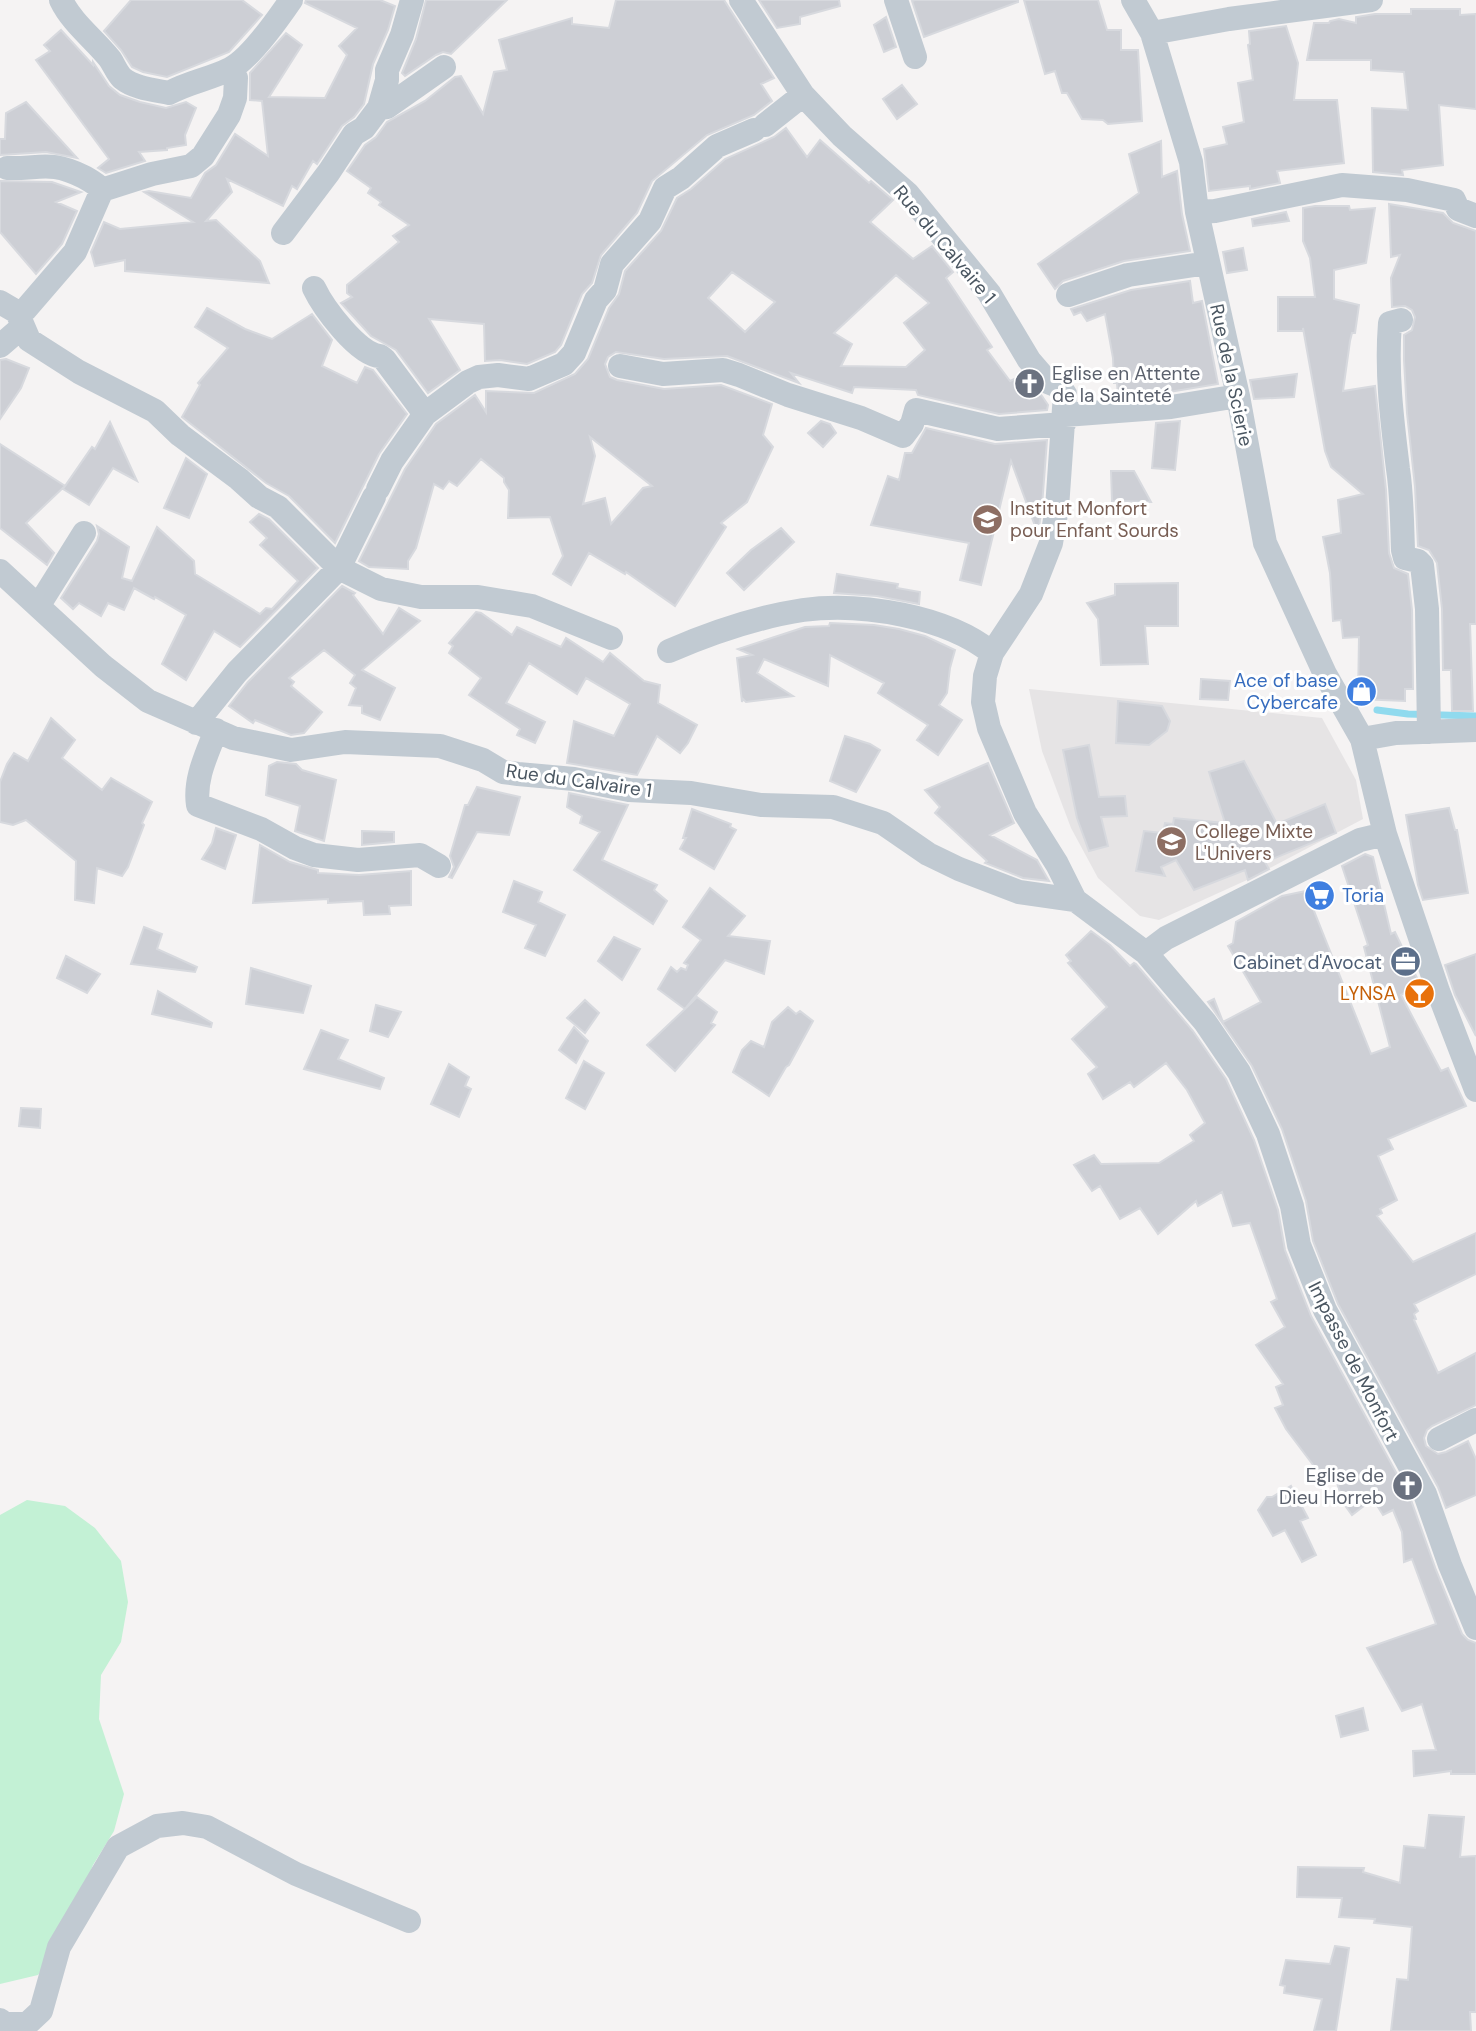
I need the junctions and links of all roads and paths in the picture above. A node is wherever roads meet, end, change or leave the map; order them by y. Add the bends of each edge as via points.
1 (61, 0) edge
2 (291, 0) edge
3 (412, 0) edge
4 (741, 0) edge
5 (896, 0) edge
6 (1133, 0) edge
7 (1361, 0) edge
8 (1371, 0) edge
9 (1152, 33) junction
10 (915, 57) dead end
11 (444, 67) dead end
12 (232, 68) junction
13 (803, 95) junction
14 (379, 108) junction
15 (6, 167) dead end
16 (102, 190) junction
17 (1197, 212) junction
18 (1476, 216) edge
19 (283, 233) dead end
20 (1208, 263) junction
21 (314, 288) dead end
22 (1068, 295) dead end
23 (13, 314) edge
24 (1401, 320) dead end
25 (0, 346) edge
26 (620, 366) dead end
27 (1238, 396) junction
28 (425, 414) junction
29 (1064, 419) junction
30 (84, 533) dead end
31 (339, 568) junction
32 (0, 571) edge
33 (39, 606) junction
34 (611, 638) dead end
35 (669, 651) dead end
36 (992, 653) junction
37 (1428, 719) junction
38 (206, 726) junction
39 (1476, 730) edge
40 (1362, 739) junction
41 (1385, 834) junction
42 (439, 866) dead end
43 (1074, 900) junction
44 (1146, 953) junction
45 (1476, 1090) edge
46 (1476, 1420) edge
47 (1439, 1439) dead end
48 (1476, 1628) edge
49 (409, 1921) dead end
50 (0, 2020) edge

1 - 12 street via 68,15 132,84 169,93
2 - 12 street via 266,35
3 - 14 street
4 - 13 street, Rue du Calvaire 1
5 - 10 street
6 - 9 street, Rue de la Scierie
7 - 8 street
7 - 9 street
9 - 17 street, Rue de la Scierie via 1191,162
11 - 14 street
12 - 16 street via 235,98 229,115 197,161
13 - 28 street via 760,127 717,146 665,188 650,221 612,264 605,290 596,299 574,353 564,364 529,379 479,377
13 - 29 street, Rue du Calvaire 1 via 908,194 989,293 1029,360 1065,394
14 - 19 street via 354,134
15 - 16 street via 64,167
16 - 23 street via 75,251 25,310
17 - 18 street via 1342,185 1407,190 1454,200 1458,209
17 - 20 street, Rue de la Scierie
20 - 22 street via 1128,275
20 - 27 street, Rue de la Scierie
21 - 28 street via 347,333 373,356 384,359
23 - 25 street
23 - 31 street via 29,340 155,411 259,497 278,507
24 - 37 street via 1390,323 1389,403 1405,558 1422,565
26 - 29 street via 663,374 723,370 902,436 916,411 998,429
27 - 29 street
27 - 40 street, Rue de la Scierie via 1265,543 1325,674
28 - 31 street via 392,461
29 - 36 street, Rue du Calvaire 1 via 1051,543 1031,594
30 - 33 street
31 - 34 street via 381,589 421,597 478,597 532,607
31 - 38 street via 237,672
32 - 33 street, Rue du Calvaire 1
33 - 38 street, Rue du Calvaire 1 via 148,701
35 - 36 street via 734,627 804,610 854,609 952,628 978,640
36 - 43 street, Rue du Calvaire 1 via 983,702 989,728 1025,813
37 - 39 street
37 - 40 street via 1396,733
38 - 42 street via 198,805 314,855 358,859 420,855
38 - 43 street, Rue du Calvaire 1 via 233,738 291,750 345,742 440,746 503,772 761,805 833,807 883,823 959,869 1019,892
40 - 41 street, Rue de la Scierie
41 - 44 street via 1360,840 1166,938
41 - 45 street, Rue de la Scierie
43 - 44 street, Rue du Calvaire 1
44 - 48 street, Impasse de Monfort via 1211,1031 1260,1113 1312,1281 1424,1494
46 - 47 street
49 - 50 street via 296,1874 207,1827 183,1823 157,1826 118,1847 59,1947 41,2011 27,2024

